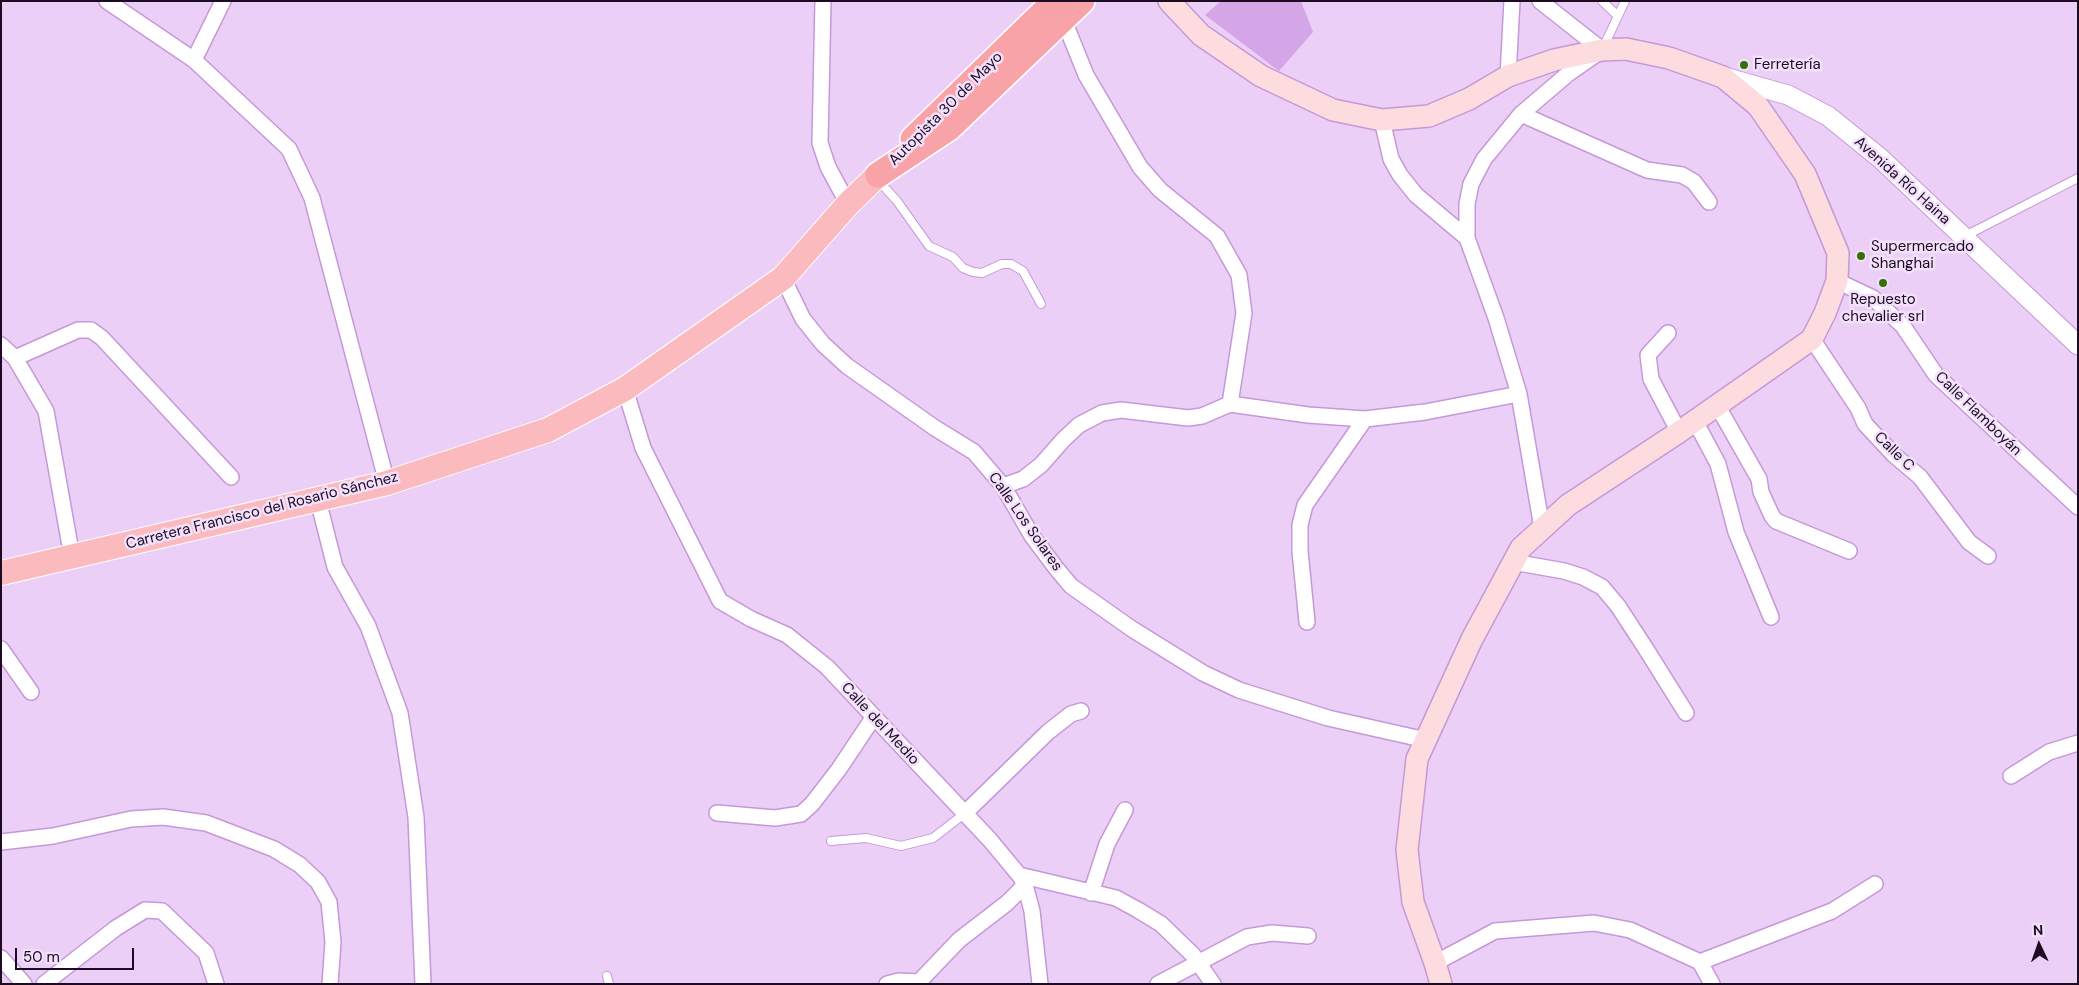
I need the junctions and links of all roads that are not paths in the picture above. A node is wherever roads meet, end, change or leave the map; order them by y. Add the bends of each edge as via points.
1 (107, 1) edge
2 (223, 1) edge
3 (823, 1) edge
4 (1082, 1) edge
5 (1169, 1) edge
6 (1512, 1) edge
7 (1540, 1) edge
8 (1602, 1) edge
9 (1624, 1) edge
10 (1059, 10) edge
11 (1618, 16) junction
12 (1602, 50) junction
13 (194, 60) junction
14 (1508, 76) junction
15 (1722, 76) junction
16 (1521, 114) junction
17 (1382, 120) junction
18 (877, 176) junction
19 (2078, 178) edge
20 (1709, 202) dead end
21 (848, 204) junction
22 (1963, 237) junction
23 (1467, 238) junction
24 (783, 278) junction
25 (1837, 281) junction
26 (1041, 304) dead end
27 (1668, 332) dead end
28 (1812, 339) junction
29 (1, 345) edge
30 (2078, 346) edge
31 (14, 358) junction
32 (625, 389) junction
33 (1519, 394) junction
34 (1230, 404) junction
35 (1717, 405) junction
36 (1365, 419) junction
37 (1687, 426) junction
38 (231, 477) dead end
39 (387, 483) junction
40 (1003, 486) junction
41 (318, 500) junction
42 (2078, 507) edge
43 (1542, 528) junction
44 (1849, 551) dead end
45 (1988, 556) dead end
46 (72, 557) junction
47 (1513, 562) junction
48 (1, 574) edge
49 (1771, 616) dead end
50 (1307, 622) dead end
51 (1, 649) edge
52 (31, 692) dead end
53 (1081, 711) dead end
54 (1686, 713) dead end
55 (873, 718) junction
56 (1426, 740) junction
57 (2078, 743) edge
58 (2011, 776) dead end
59 (1125, 810) dead end
60 (717, 813) dead end
61 (964, 814) junction
62 (831, 841) dead end
63 (1, 842) edge
64 (1022, 880) junction
65 (1875, 884) dead end
66 (1091, 892) junction
67 (1308, 936) dead end
68 (1, 958) edge
69 (1198, 962) junction
70 (1700, 962) junction
71 (1435, 963) junction
72 (918, 983) edge
73 (24, 984) edge
74 (44, 984) edge
75 (216, 984) edge
76 (330, 984) edge
77 (423, 984) edge
78 (887, 984) edge
79 (1040, 984) edge
80 (1158, 984) edge
81 (1214, 984) edge
82 (1440, 984) edge
83 (1712, 984) edge

1 - 13 street
2 - 13 street
3 - 21 street via 820,143 828,167
4 - 10 highway, Autopista 30 de Mayo
5 - 17 main road via 1202,35 1261,76 1333,110
6 - 14 street
7 - 12 street
8 - 11 lane
9 - 11 lane
10 - 18 highway, Autopista 30 de Mayo via 949,128
10 - 34 street via 1086,75 1140,167 1160,190 1218,236 1239,275 1244,312
11 - 12 lane
12 - 14 main road via 1554,60
12 - 15 main road via 1626,49 1669,58
12 - 16 street
13 - 39 street via 289,149 312,198
14 - 17 main road via 1469,99 1429,116
15 - 22 street, Avenida Río Haina via 1788,95 1828,116 1880,158
15 - 25 main road via 1758,106 1805,174 1838,253
16 - 20 street via 1647,170 1682,175 1694,182
16 - 23 street via 1484,159 1471,184 1467,204
17 - 23 street via 1390,159 1400,175 1416,195
18 - 21 main road, Carretera Francisco del Rosario Sánchez
18 - 26 lane via 929,246 953,257 973,272 982,273 1002,264 1011,264 1023,271
19 - 22 lane
21 - 24 main road, Carretera Francisco del Rosario Sánchez
22 - 30 street, Avenida Río Haina
23 - 33 street
24 - 32 main road, Carretera Francisco del Rosario Sánchez
24 - 40 street, Calle Los Solares via 803,319 847,366 934,428 974,452
25 - 28 main road
25 - 42 street, Calle Flamboyán via 1873,298 1903,326 1936,375
27 - 37 street via 1648,355 1651,378
28 - 35 main road
28 - 45 street, Calle C via 1858,408 1865,424 1920,477 1969,542
29 - 31 street
31 - 38 street via 78,330 91,330
31 - 46 street via 46,411
32 - 39 main road, Carretera Francisco del Rosario Sánchez via 548,430
32 - 55 street, Calle del Medio via 643,448 720,600 787,635 827,667
33 - 36 street via 1424,412
33 - 43 street
34 - 36 street
34 - 40 street via 1202,416 1188,418 1121,410 1102,413 1079,425 1023,479
35 - 37 main road
35 - 44 street via 1759,479 1761,492 1776,521
36 - 50 street via 1305,505 1300,525 1300,551
37 - 43 main road via 1568,505
37 - 49 street via 1718,464 1736,532
39 - 41 main road, Carretera Francisco del Rosario Sánchez
40 - 56 street, Calle Los Solares via 1032,536 1071,586 1132,629 1203,672 1239,690 1296,710
41 - 46 main road, Carretera Francisco del Rosario Sánchez
41 - 77 street via 335,567 368,626 400,713 416,817
43 - 47 main road via 1520,548
46 - 48 main road, Carretera Francisco del Rosario Sánchez
47 - 54 street via 1564,571 1602,587 1618,606
47 - 56 main road via 1472,639
51 - 52 street
53 - 61 street via 1071,714 1048,732
55 - 60 street via 839,769 801,814 775,818
55 - 61 street, Calle del Medio
56 - 71 main road via 1417,759 1407,850 1413,902
57 - 58 street via 2049,752
59 - 66 street via 1107,844
61 - 62 lane via 934,838 901,846 866,838
61 - 64 street, Calle del Medio
63 - 76 street via 163,816 206,824 274,849 300,865 318,882 328,902 333,942
64 - 66 street
64 - 72 street via 1007,903 959,940
64 - 79 street via 1032,911
65 - 70 street via 1832,911
66 - 69 street via 1116,898 1161,924
67 - 69 street via 1272,933 1247,937
68 - 73 street
69 - 80 street
69 - 81 street
70 - 71 street via 1630,930 1594,923 1495,931
70 - 83 street
71 - 82 main road
72 - 78 street via 899,981
74 - 75 street via 116,928 145,910 162,911 206,953

